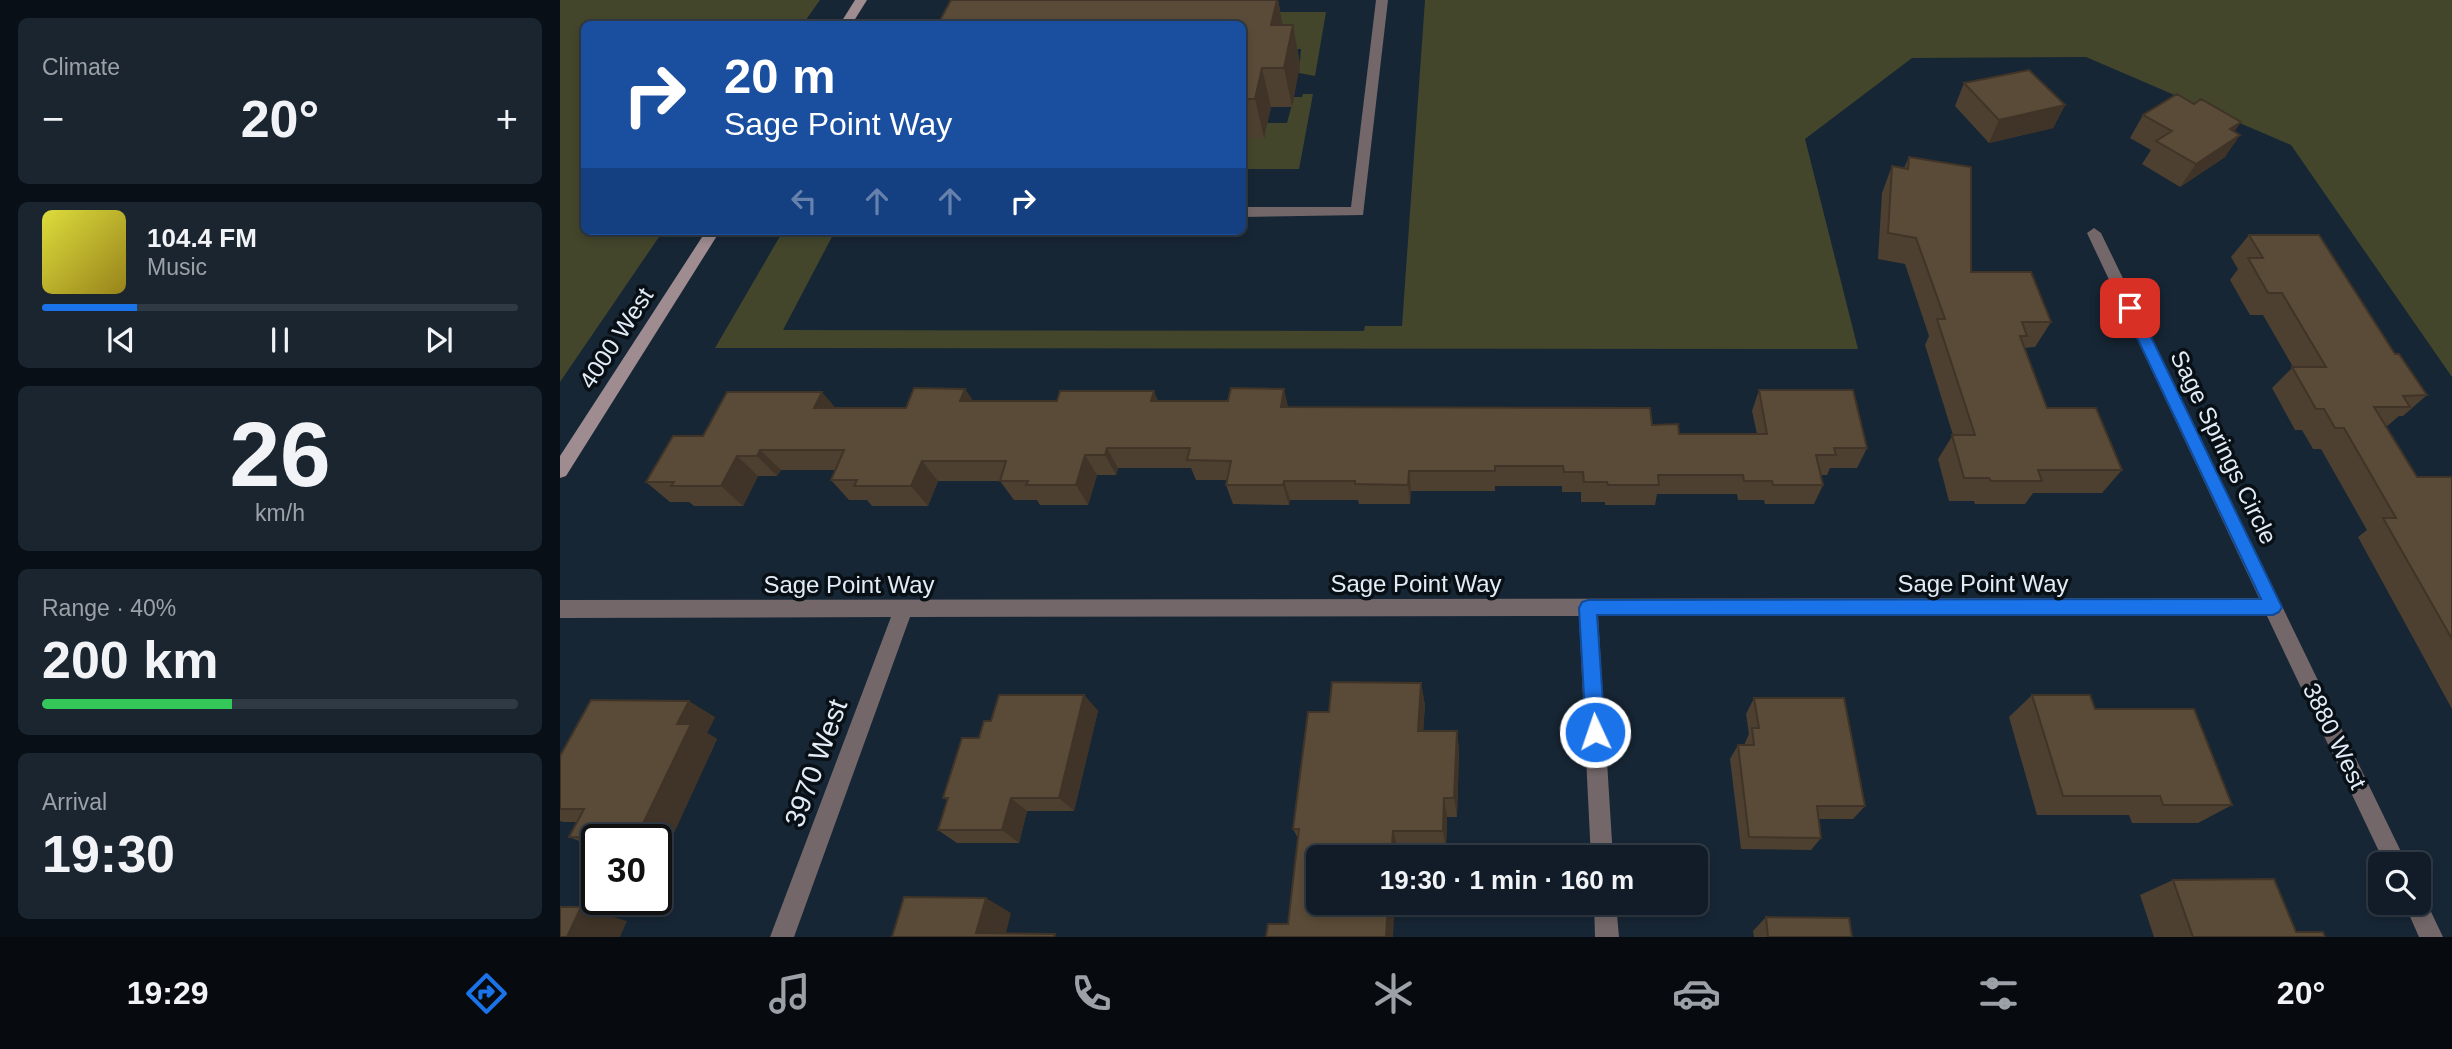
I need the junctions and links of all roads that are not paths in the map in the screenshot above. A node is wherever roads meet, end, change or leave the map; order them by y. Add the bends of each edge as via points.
1 (861, 0) edge
2 (1382, 0) edge
3 (848, 21) edge
4 (1246, 212) edge
5 (2094, 233) dead end
6 (710, 235) edge
7 (560, 471) edge
8 (2273, 607) junction
9 (904, 608) junction
10 (1588, 608) junction
11 (560, 609) edge
12 (1601, 845) edge
13 (2390, 852) edge
14 (1605, 915) edge
15 (2421, 915) edge
16 (782, 937) edge
17 (1606, 937) edge
18 (2431, 937) edge

1 - 3 main road
2 - 4 street via 1357,212
5 - 8 street, Sage Springs Circle
6 - 7 main road, 4000 West
8 - 10 street, Sage Point Way
8 - 13 street, 3880 West
9 - 10 street, Sage Point Way
9 - 11 street, Sage Point Way
9 - 16 street, 3970 West
10 - 12 street
14 - 17 street
15 - 18 street

